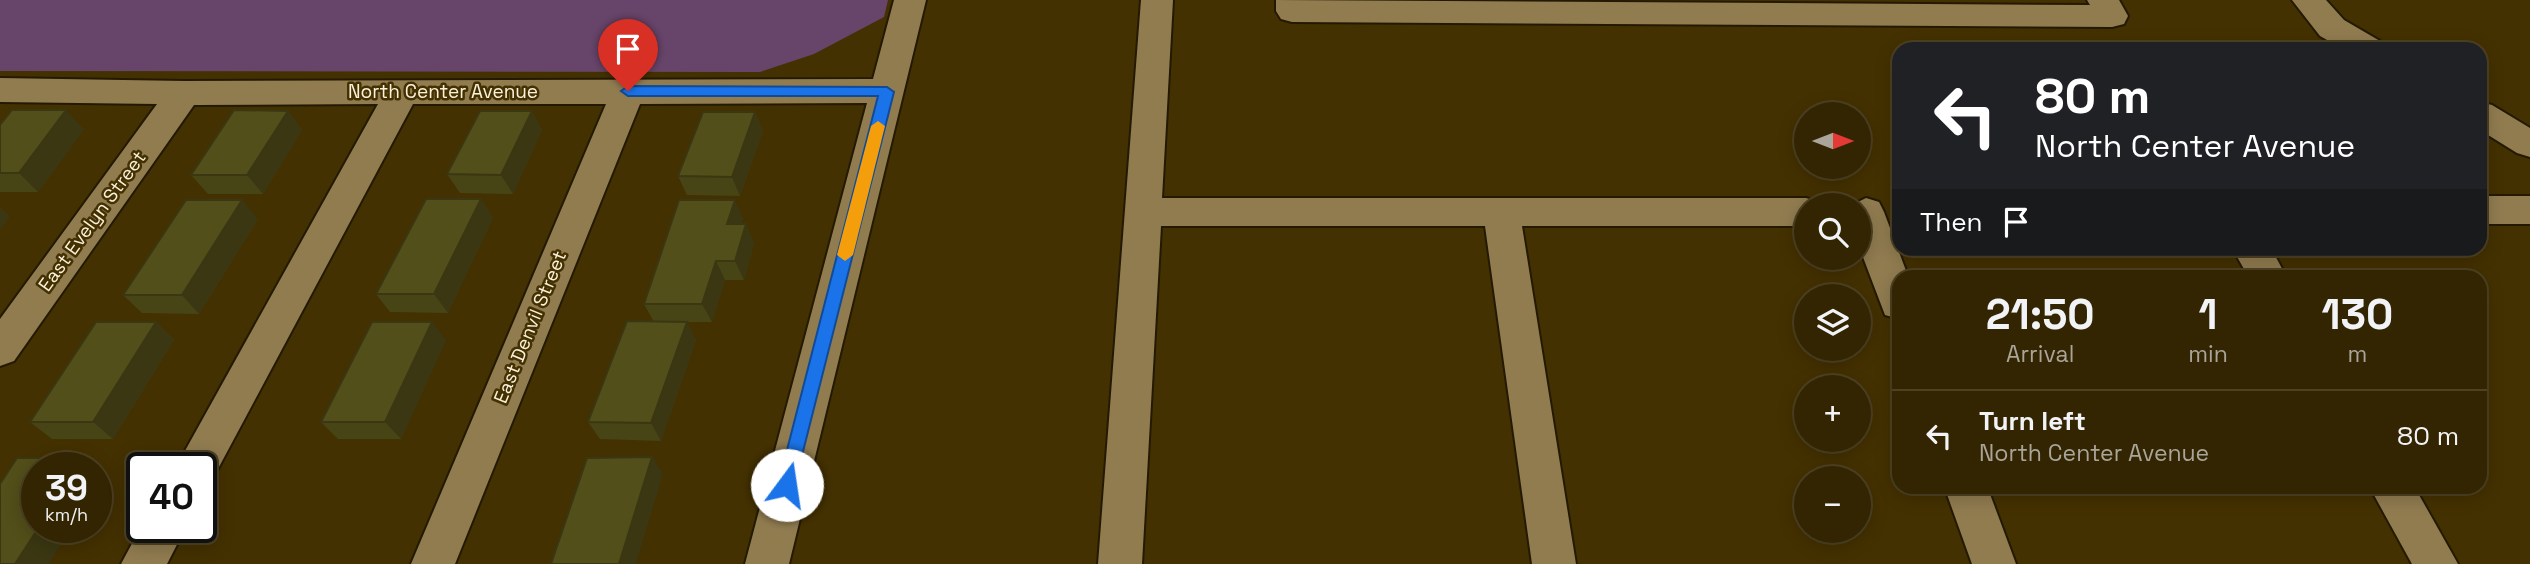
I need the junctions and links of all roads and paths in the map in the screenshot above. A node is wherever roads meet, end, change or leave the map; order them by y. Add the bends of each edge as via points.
1 (910, 0) edge
2 (1157, 0) edge
3 (1292, 0) edge
4 (2103, 0) edge
5 (2308, 0) edge
6 (2356, 42) edge
7 (0, 90) edge
8 (628, 91) junction
9 (403, 92) junction
10 (887, 92) junction
11 (184, 93) junction
12 (2487, 118) edge
13 (2530, 144) edge
14 (2487, 210) edge
15 (2530, 210) edge
16 (1501, 211) junction
17 (1144, 212) junction
18 (1794, 212) edge
19 (1874, 212) edge
20 (1892, 278) edge
21 (0, 350) edge
22 (205, 452) edge
23 (1968, 494) edge
24 (2395, 494) edge
25 (155, 543) edge
26 (143, 564) edge
27 (433, 564) edge
28 (767, 564) edge
29 (1120, 564) edge
30 (1553, 564) edge
31 (1994, 564) edge
32 (2436, 564) edge

1 - 10 street
2 - 17 street
3 - 4 street via 1293,11 2112,16
5 - 6 street via 2332,28
7 - 11 street, North Center Avenue
8 - 9 street, North Center Avenue
8 - 10 street, North Center Avenue
8 - 27 street, East Denvil Street
9 - 11 street, North Center Avenue
9 - 22 street
10 - 28 street
11 - 21 street, East Evelyn Street
12 - 13 street
14 - 15 street
16 - 17 street
16 - 18 street
16 - 30 street
17 - 29 street
19 - 20 street
23 - 31 street
24 - 32 street
25 - 26 street

